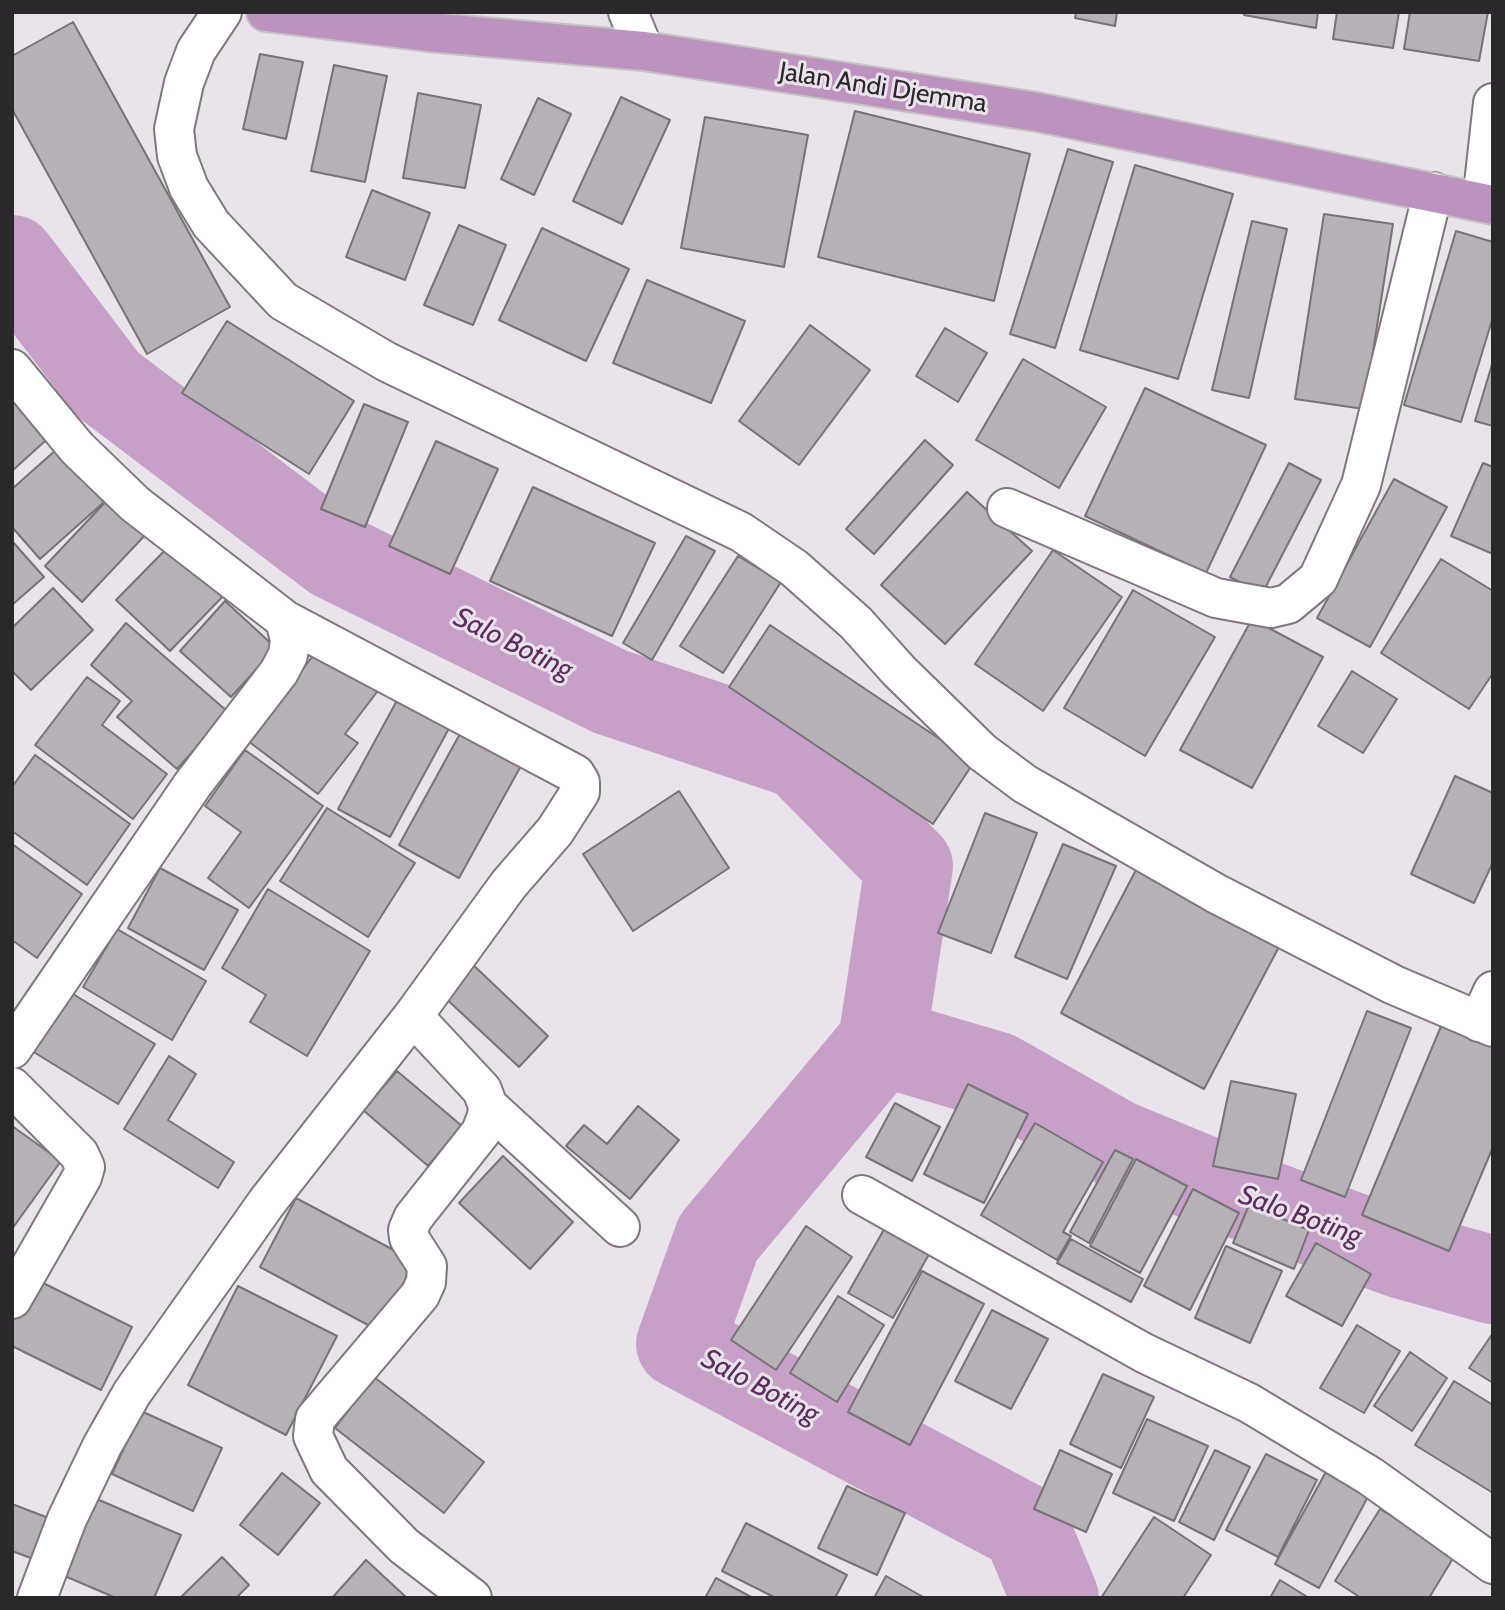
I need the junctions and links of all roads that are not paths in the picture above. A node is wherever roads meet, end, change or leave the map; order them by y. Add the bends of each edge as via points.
1 (222, 12) edge
2 (266, 12) edge
3 (628, 12) edge
4 (644, 51) junction
5 (1493, 103) edge
6 (1433, 192) junction
7 (1487, 204) edge
8 (12, 369) edge
9 (1007, 508) dead end
10 (285, 620) junction
11 (1488, 1013) edge
12 (413, 1016) junction
13 (12, 1049) edge
14 (12, 1087) edge
15 (488, 1106) junction
16 (862, 1195) dead end
17 (620, 1227) dead end
18 (12, 1299) edge
19 (1493, 1564) edge
20 (37, 1598) edge
21 (472, 1598) edge

1 - 11 street via 196,51 184,83 174,129 177,156 189,188 211,224 283,301 387,362 741,532 794,568 856,623 982,752 1025,784 1217,894 1394,985
2 - 4 highway, Jalan Andi Djemma
3 - 4 street
4 - 6 highway, Jalan Andi Djemma via 1037,112
5 - 7 street
6 - 7 highway, Jalan Andi Djemma
6 - 9 street via 1361,485 1318,579 1288,604 1271,608 1216,598
8 - 10 street via 77,448 135,504
10 - 12 street via 575,774 580,782 575,804 475,928
10 - 13 street via 290,640 279,672 192,784
12 - 15 street via 482,1090
12 - 20 street via 267,1202 132,1393 67,1520
14 - 18 street via 79,1154 85,1167
15 - 17 street
15 - 21 street via 481,1132 408,1230 426,1266 420,1295 315,1419 313,1436 328,1470 404,1546
16 - 19 street via 1144,1353 1249,1403 1370,1476

